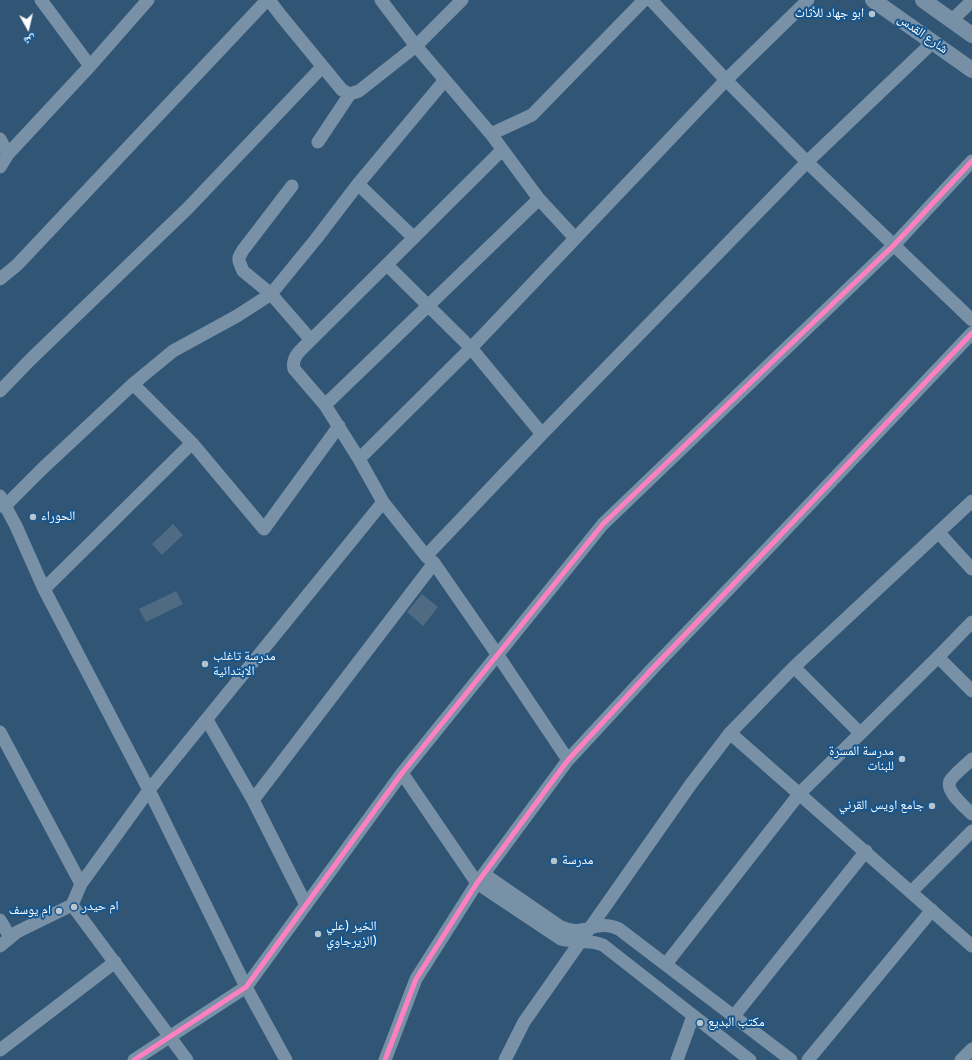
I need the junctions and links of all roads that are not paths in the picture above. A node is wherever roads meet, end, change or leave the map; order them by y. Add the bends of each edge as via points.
1 (41, 0) edge
2 (148, 0) edge
3 (268, 0) edge
4 (381, 0) edge
5 (462, 0) edge
6 (644, 0) edge
7 (651, 0) edge
8 (808, 0) edge
9 (873, 0) edge
10 (923, 0) edge
11 (972, 1) edge
12 (952, 20) junction
13 (972, 35) edge
14 (933, 42) junction
15 (416, 46) junction
16 (90, 66) junction
17 (322, 66) junction
18 (969, 66) edge
19 (445, 80) junction
20 (726, 80) junction
21 (350, 94) junction
22 (491, 134) junction
23 (0, 139) edge
24 (318, 142) dead end
25 (502, 150) junction
26 (8, 154) junction
27 (972, 161) edge
28 (807, 162) junction
29 (0, 167) edge
30 (358, 184) junction
31 (292, 186) dead end
32 (539, 199) junction
33 (412, 237) junction
34 (575, 238) junction
35 (894, 244) junction
36 (387, 265) junction
37 (0, 279) edge
38 (270, 294) junction
39 (428, 306) junction
40 (972, 320) edge
41 (972, 333) edge
42 (310, 340) junction
43 (471, 348) junction
44 (133, 384) junction
45 (0, 391) edge
46 (325, 405) junction
47 (339, 426) junction
48 (542, 434) junction
49 (192, 443) junction
50 (359, 459) junction
51 (972, 501) edge
52 (2, 502) edge
53 (383, 502) junction
54 (939, 534) junction
55 (430, 559) junction
56 (972, 569) edge
57 (44, 588) junction
58 (972, 622) edge
59 (497, 654) junction
60 (938, 658) junction
61 (794, 667) junction
62 (972, 691) edge
63 (207, 720) junction
64 (0, 732) edge
65 (730, 733) junction
66 (860, 733) junction
67 (972, 759) edge
68 (568, 760) junction
69 (402, 773) junction
70 (149, 790) junction
71 (800, 793) junction
72 (253, 800) junction
73 (972, 814) edge
74 (972, 831) edge
75 (866, 851) junction
76 (480, 878) junction
77 (81, 884) junction
78 (911, 892) junction
79 (72, 905) junction
80 (306, 905) junction
81 (932, 910) junction
82 (0, 920) edge
83 (590, 928) junction
84 (10, 937) junction
85 (581, 941) junction
86 (0, 946) edge
87 (972, 946) edge
88 (115, 962) junction
89 (666, 964) junction
90 (246, 987) junction
91 (693, 1016) junction
92 (734, 1016) junction
93 (169, 1036) junction
94 (972, 1049) edge
95 (0, 1050) edge
96 (134, 1060) edge
97 (187, 1060) edge
98 (286, 1060) edge
99 (385, 1060) edge
100 (505, 1060) edge
101 (677, 1060) edge
102 (750, 1060) edge
103 (791, 1060) edge
104 (808, 1060) edge
105 (960, 1060) edge

1 - 16 street
2 - 16 street
3 - 17 street
3 - 37 street via 17,265
4 - 15 street
5 - 15 street
6 - 22 street via 532,115
7 - 20 street
8 - 20 street
9 - 14 main road, شارع القدس
10 - 12 main road
11 - 12 street
12 - 13 main road
14 - 18 main road, شارع القدس
14 - 28 street
15 - 19 street
15 - 21 street via 359,91
16 - 26 street
17 - 21 street via 342,90
17 - 45 street via 188,208
19 - 22 street
19 - 30 street
20 - 28 street
20 - 34 street
21 - 24 street
22 - 25 street
23 - 26 street
25 - 32 street
25 - 33 street
26 - 29 street
27 - 35 street
28 - 35 street
28 - 48 street
30 - 33 street
30 - 38 street
31 - 38 street via 243,250 238,261 243,271
32 - 34 street
32 - 39 street
33 - 36 street
34 - 43 street
35 - 40 street
35 - 59 street via 603,524
36 - 39 street
36 - 42 street
38 - 42 street
38 - 44 street via 173,352
39 - 43 street
39 - 46 street
41 - 68 street
42 - 46 street via 294,357 294,369
43 - 48 street
43 - 50 street
44 - 49 street
44 - 52 street via 42,469
46 - 47 street
47 - 49 street via 264,529
47 - 50 street
48 - 55 street
49 - 57 street
50 - 53 street
51 - 54 street
52 - 57 street
53 - 55 street
53 - 63 street
54 - 56 street
54 - 61 street
55 - 59 street
55 - 72 street
57 - 70 street
58 - 60 street
59 - 68 street
59 - 69 street
60 - 62 street
60 - 66 street
61 - 65 street
61 - 66 street
63 - 70 street
63 - 72 street
64 - 77 street
65 - 71 street
65 - 83 street
66 - 71 street
67 - 73 street via 950,781 949,786 952,793
68 - 76 street
69 - 76 street
69 - 80 street
70 - 77 street
70 - 90 street
71 - 75 street
71 - 89 street
72 - 80 street
74 - 78 street
75 - 78 street
75 - 92 street
76 - 83 street via 566,930
76 - 85 street via 554,935 567,940
76 - 99 street via 416,979
77 - 79 street
78 - 81 street
79 - 84 street
79 - 88 street
80 - 90 street
81 - 87 street
81 - 104 street
82 - 84 street
83 - 85 street
83 - 89 street via 603,925 619,929
84 - 86 street
85 - 91 street via 589,940 603,945
85 - 100 street via 524,1022
88 - 93 street
88 - 95 street
89 - 92 street
90 - 93 street
90 - 98 street
91 - 101 street
91 - 102 street
92 - 103 street
93 - 96 street
93 - 97 street
94 - 105 street

